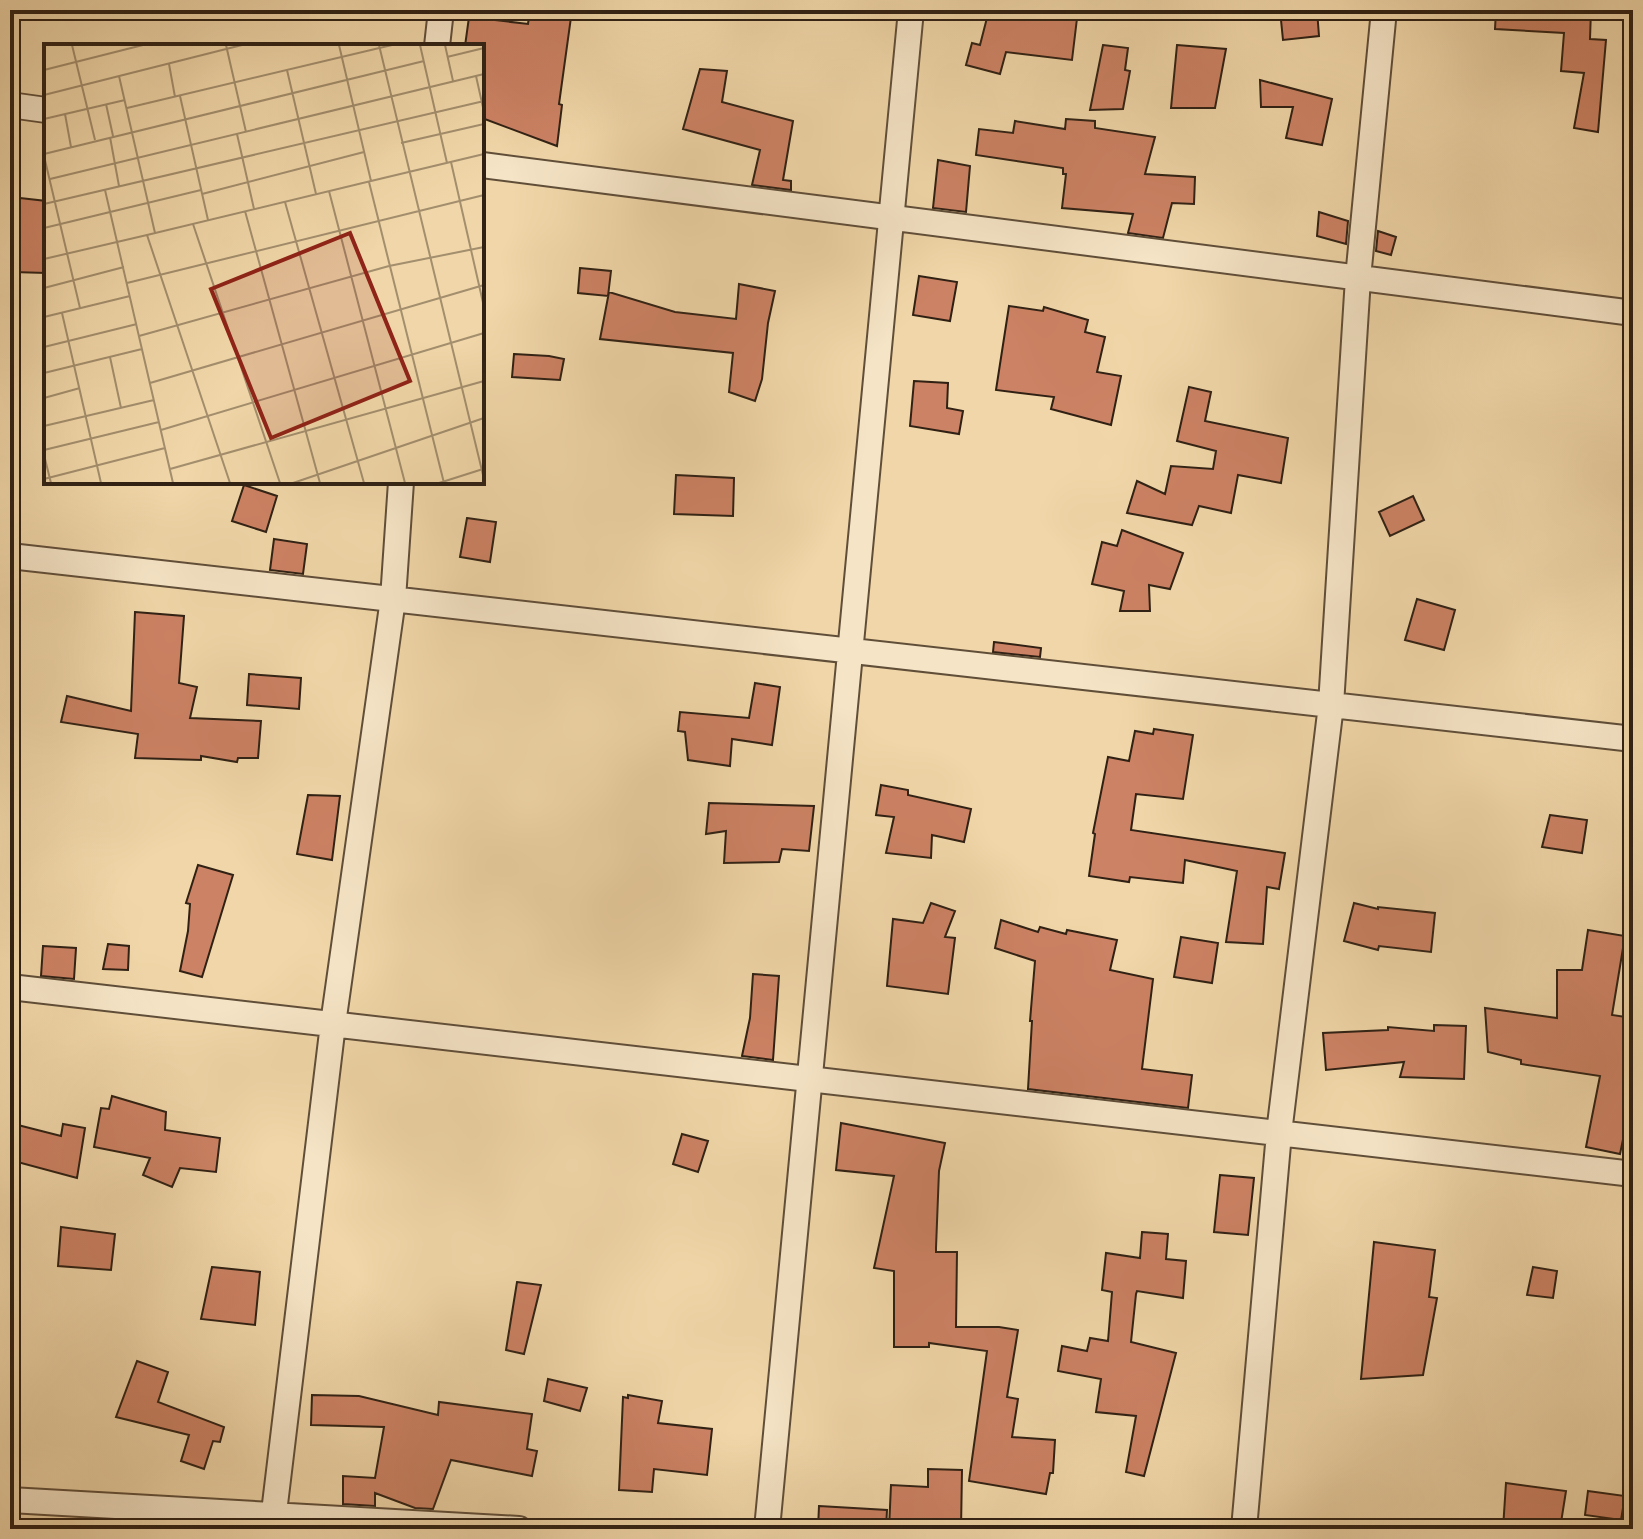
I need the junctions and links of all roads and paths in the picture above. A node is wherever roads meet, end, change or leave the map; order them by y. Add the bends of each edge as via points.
1 (441, 10) edge
2 (911, 10) edge
3 (1384, 10) edge
4 (437, 44) edge
5 (10, 105) edge
6 (44, 110) edge
7 (484, 165) edge
8 (892, 218) junction
9 (1358, 278) junction
10 (1633, 313) edge
11 (401, 484) edge
12 (10, 556) edge
13 (393, 599) junction
14 (851, 651) junction
15 (1331, 705) junction
16 (1633, 739) edge
17 (10, 987) edge
18 (333, 1024) junction
19 (810, 1079) junction
20 (1279, 1133) junction
21 (1633, 1174) edge
22 (10, 1500) edge
23 (273, 1522) edge
24 (519, 1529) edge
25 (767, 1529) edge
26 (1244, 1529) edge

1 - 4 street
2 - 8 street
3 - 9 street
5 - 6 street
7 - 8 street
8 - 9 street
8 - 14 street
9 - 10 street
9 - 15 street
11 - 13 street
12 - 13 street
13 - 14 street
13 - 18 street
14 - 15 street
14 - 19 street
15 - 16 street
15 - 20 street
17 - 18 street
18 - 19 street
18 - 23 street
19 - 20 street
19 - 25 street
20 - 21 street
20 - 26 street
22 - 23 street
23 - 24 street

